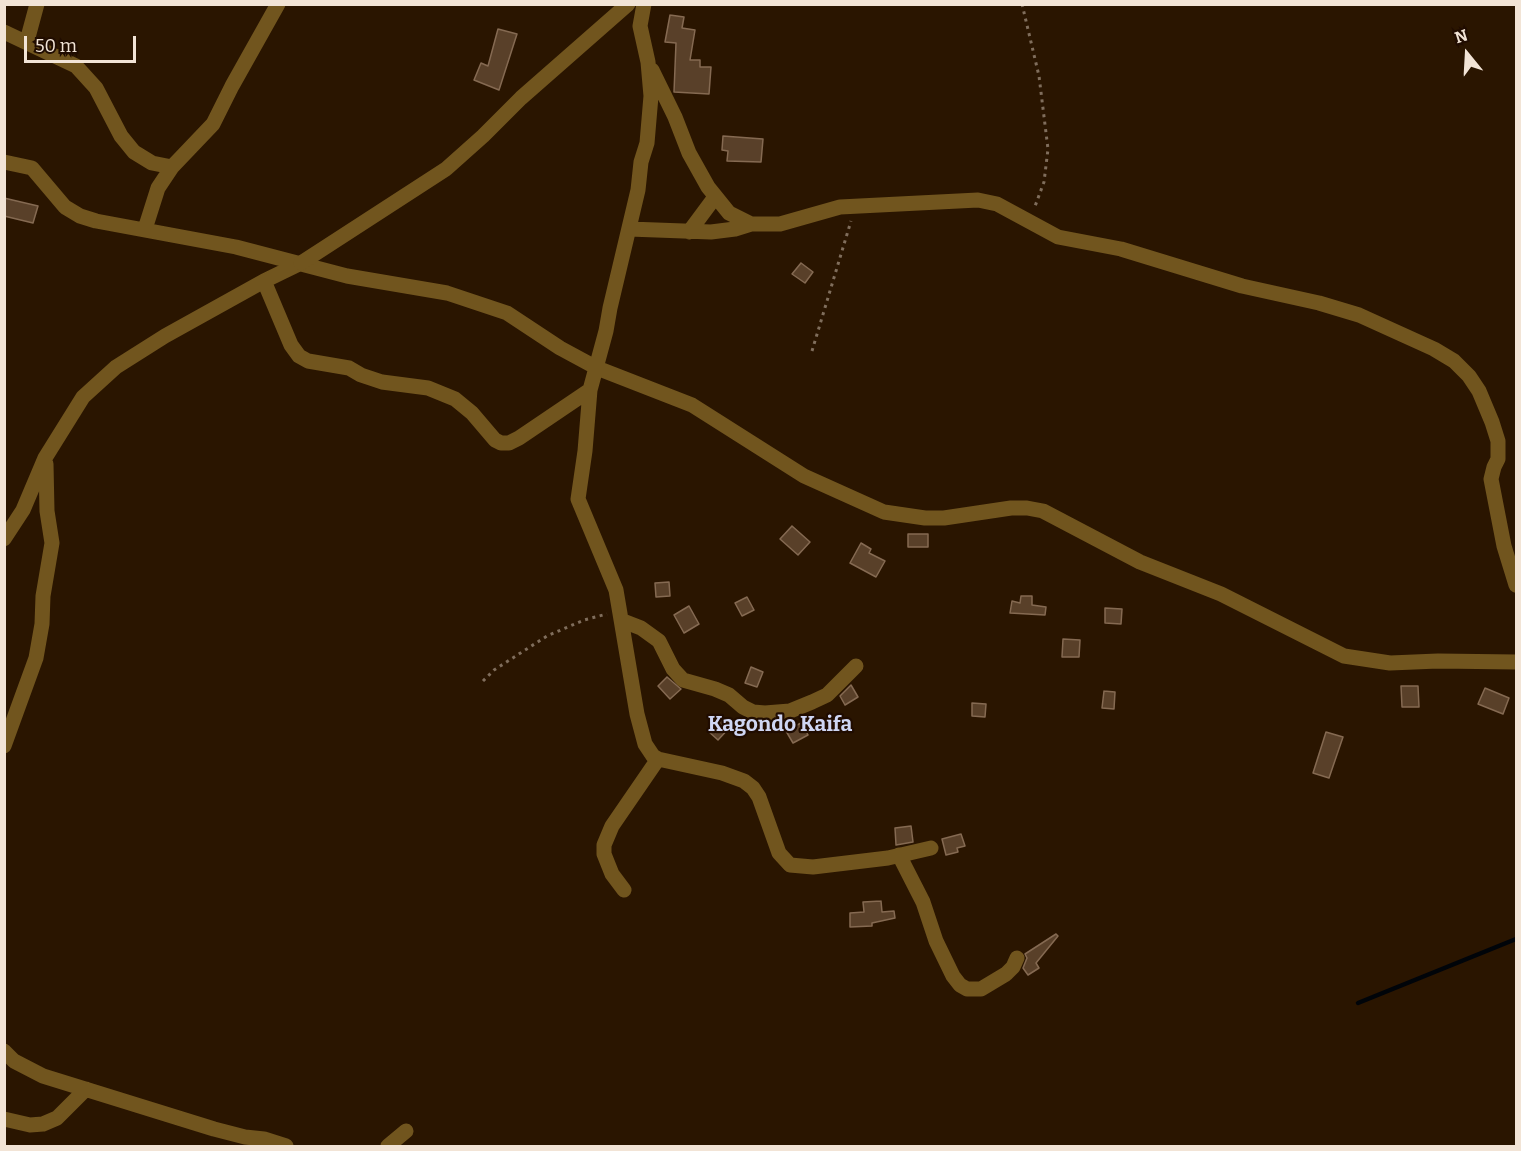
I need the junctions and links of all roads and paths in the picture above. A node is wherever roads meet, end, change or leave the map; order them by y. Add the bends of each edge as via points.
1 (37, 4) edge
2 (278, 4) edge
3 (628, 4) edge
4 (644, 4) edge
5 (1022, 4) edge
6 (4, 32) edge
7 (27, 41) junction
8 (648, 62) junction
9 (4, 162) edge
10 (172, 167) junction
11 (715, 197) junction
12 (853, 207) junction
13 (1030, 222) junction
14 (751, 224) junction
15 (145, 230) junction
16 (628, 230) junction
17 (689, 232) junction
18 (301, 263) junction
19 (264, 281) junction
20 (812, 351) dead end
21 (597, 368) junction
22 (590, 390) junction
23 (45, 458) junction
24 (4, 539) edge
25 (1516, 585) edge
26 (622, 616) junction
27 (1516, 662) edge
28 (856, 666) dead end
29 (483, 681) dead end
30 (4, 746) edge
31 (658, 759) junction
32 (931, 848) dead end
33 (899, 855) junction
34 (624, 890) dead end
35 (1017, 958) dead end
36 (4, 1051) edge
37 (86, 1089) junction
38 (4, 1119) edge
39 (406, 1131) dead end
40 (286, 1146) edge
41 (388, 1146) edge

1 - 7 street
2 - 10 street via 213,124
3 - 18 street via 446,169
4 - 8 street via 640,26
5 - 13 path via 1039,76 1048,149 1044,182
6 - 7 street
7 - 10 street via 76,66 96,88 121,136 134,152 152,164
8 - 11 street via 689,153
8 - 16 street via 651,96 647,143
9 - 15 street via 32,168 65,207 80,216
10 - 15 street via 158,188
11 - 14 street via 729,213
11 - 17 street
12 - 13 street via 978,200 998,204
12 - 14 street via 780,224
12 - 20 path
13 - 25 street via 1058,237 1121,249 1233,284 1346,310 1454,361 1479,391 1495,431 1499,452 1491,478
14 - 17 street
15 - 18 street
16 - 17 street
16 - 21 street
18 - 19 street
18 - 21 street via 347,276 447,293 507,313 540,337
19 - 22 street via 299,356 349,368 382,382 428,388 455,399 501,443 519,438
19 - 23 street via 116,367 83,397
21 - 22 street
21 - 27 street via 692,405 804,476 884,512 944,518 1011,508 1043,511 1140,562 1221,594 1344,656 1390,663
22 - 26 street via 578,499 616,590
23 - 24 street via 23,510
23 - 30 street via 52,543 42,624 36,658
26 - 28 street via 659,641 683,680 729,695 753,712 790,711 812,702 826,695
26 - 29 path via 584,620 547,636
26 - 31 street via 641,733
31 - 33 street via 722,773 753,788 779,853 790,865 813,867
31 - 34 street via 604,844 612,874
32 - 33 street
33 - 35 street via 923,902 936,941 960,985 981,989 1006,974
36 - 37 street via 14,1061 43,1076
37 - 38 street via 57,1118 43,1124
37 - 40 street via 214,1129
39 - 41 street

